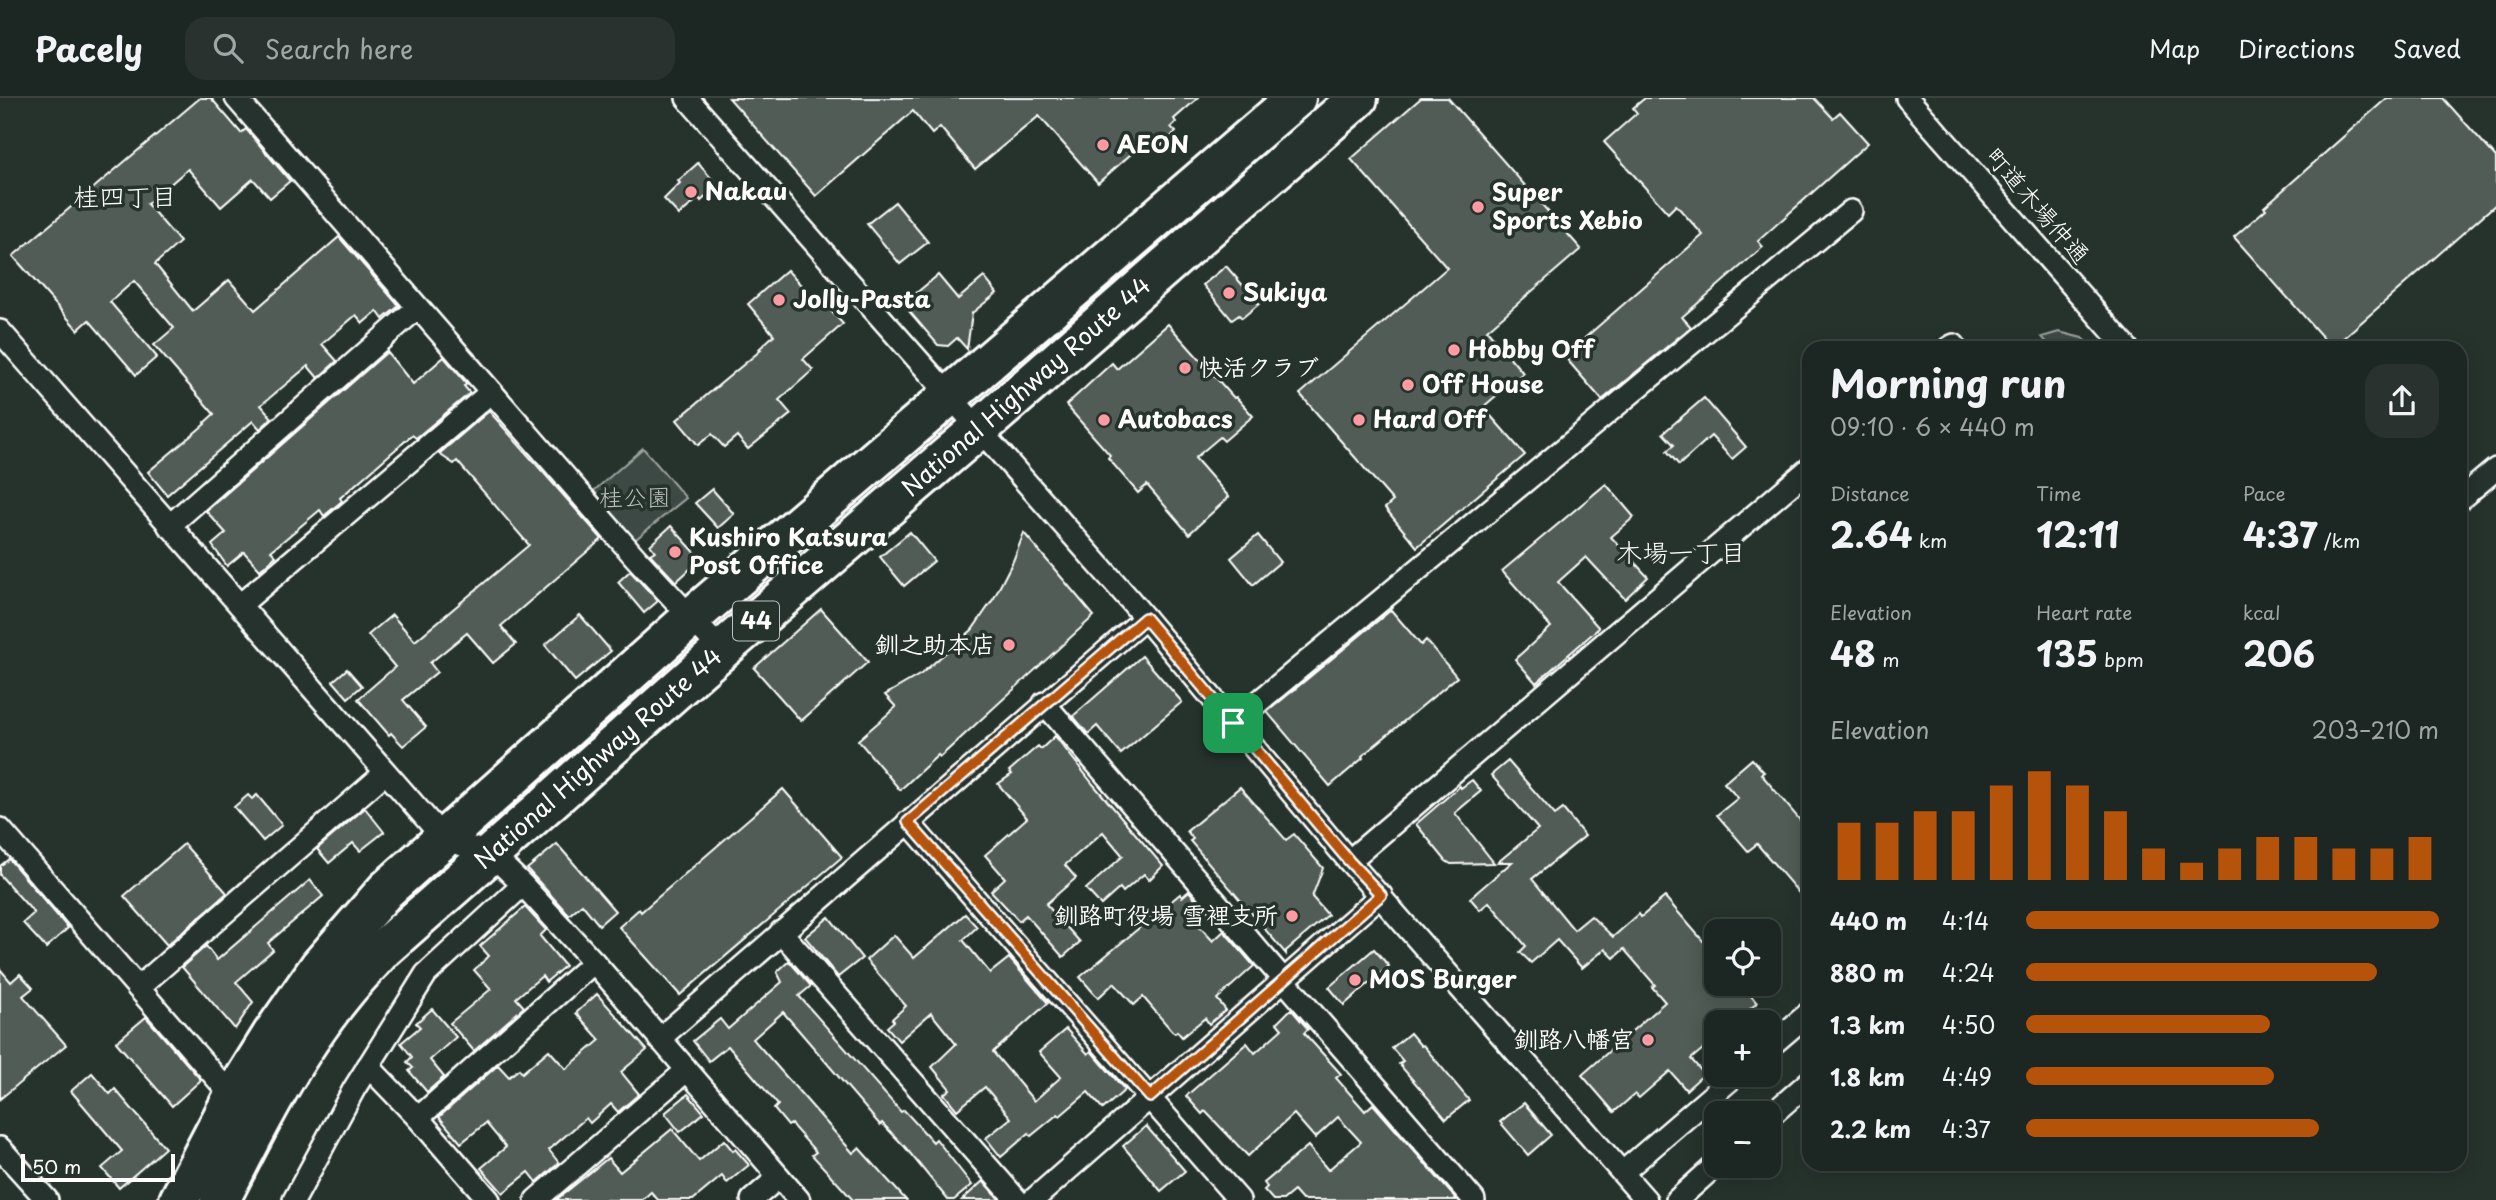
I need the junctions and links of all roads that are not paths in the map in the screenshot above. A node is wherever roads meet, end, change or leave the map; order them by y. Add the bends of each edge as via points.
1 (236, 98) edge
2 (687, 98) edge
3 (1296, 98) edge
4 (1358, 98) edge
5 (1907, 98) edge
6 (1851, 211) dead end
7 (417, 308) junction
8 (0, 331) edge
9 (2121, 341) edge
10 (491, 392) junction
11 (950, 396) junction
12 (979, 429) junction
13 (2496, 469) edge
14 (1802, 475) edge
15 (2467, 493) edge
16 (169, 526) junction
17 (240, 605) junction
18 (691, 618) junction
19 (1145, 618) junction
20 (721, 650) junction
21 (1044, 703) junction
22 (1233, 723) junction
23 (385, 772) junction
24 (908, 822) junction
25 (0, 829) edge
26 (445, 840) junction
27 (490, 853) junction
28 (1349, 861) junction
29 (523, 884) junction
30 (1381, 895) junction
31 (781, 932) junction
32 (594, 962) junction
33 (1284, 981) junction
34 (138, 988) junction
35 (1802, 1019) edge
36 (1781, 1037) edge
37 (659, 1039) junction
38 (368, 1066) junction
39 (686, 1071) junction
40 (1722, 1087) edge
41 (1802, 1088) edge
42 (1150, 1097) junction
43 (248, 1106) junction
44 (1781, 1106) edge
45 (418, 1118) junction
46 (0, 1147) edge
47 (1623, 1172) junction
48 (1704, 1176) edge
49 (779, 1177) junction
50 (47, 1200) edge
51 (179, 1200) edge
52 (220, 1200) edge
53 (294, 1200) edge
54 (489, 1200) edge
55 (536, 1200) edge
56 (752, 1200) edge
57 (799, 1200) edge
58 (1017, 1200) edge
59 (1033, 1200) edge
60 (1239, 1200) edge
61 (1474, 1200) edge
62 (1646, 1200) edge
63 (1677, 1200) edge

1 - 7 street
2 - 11 street
3 - 11 highway, National Highway Route 44 / 44
4 - 12 highway, National Highway Route 44 / 44
5 - 9 street, 町道木場仲通
6 - 22 street
7 - 10 street
7 - 16 street
8 - 16 street
10 - 17 street
10 - 18 street
11 - 12 street
11 - 18 highway, National Highway Route 44 / 44
12 - 19 street
12 - 20 highway, National Highway Route 44 / 44
13 - 15 street
14 - 28 street
16 - 17 street
17 - 23 street
18 - 20 street
18 - 26 highway, National Highway Route 44 / 44
19 - 21 street
19 - 22 street
20 - 27 highway, National Highway Route 44 / 44
21 - 24 street
21 - 33 street
22 - 28 street
23 - 26 street
23 - 34 street
24 - 31 street
24 - 42 street
25 - 34 street
26 - 27 street
26 - 43 highway, National Highway Route 44 / 44 via 386,890 319,967 273,1033
27 - 29 street
27 - 43 highway, National Highway Route 44 / 44 via 383,949 343,994 302,1052
28 - 30 street
29 - 32 street
29 - 38 street via 426,974
30 - 33 street
30 - 47 street
31 - 37 street
31 - 58 street
32 - 37 street
32 - 45 street
33 - 42 street
33 - 61 street
34 - 43 street
35 - 36 street
37 - 39 street
38 - 45 street
38 - 53 street
39 - 49 street
39 - 55 street
40 - 47 street
41 - 44 street
42 - 59 street
42 - 60 street
43 - 51 highway, National Highway Route 44 / 44
43 - 52 highway, National Highway Route 44 / 44
45 - 54 street
46 - 50 street
47 - 62 street
48 - 63 street
49 - 56 street
49 - 57 street

